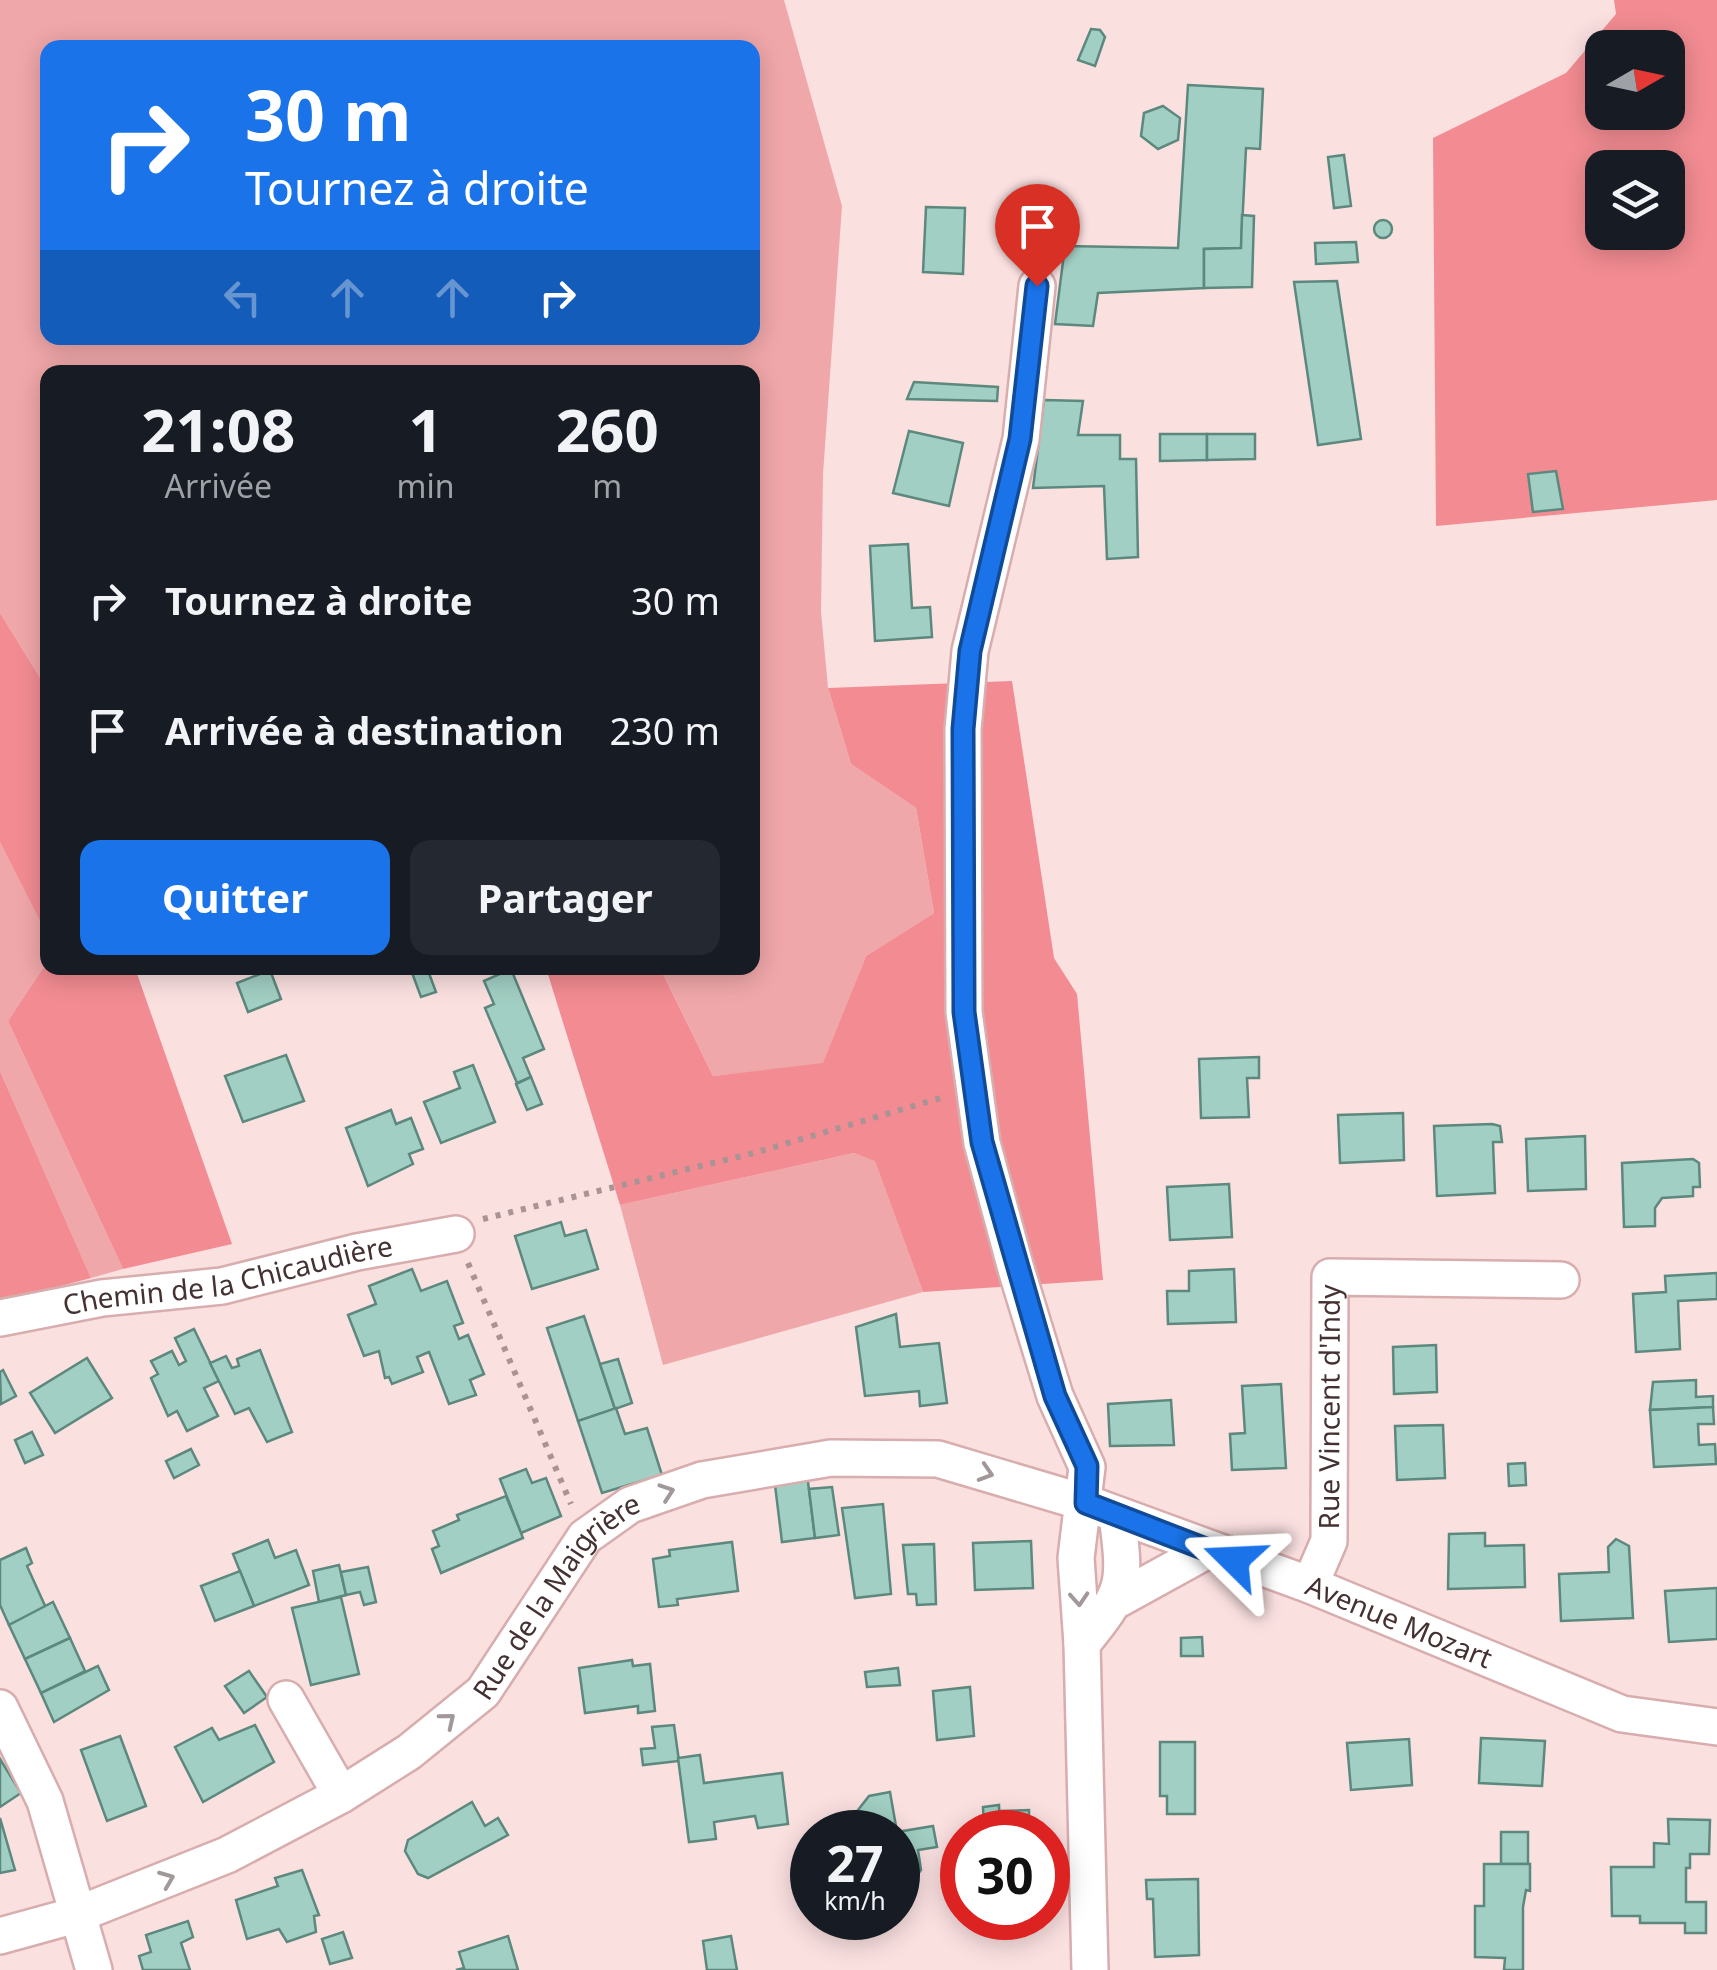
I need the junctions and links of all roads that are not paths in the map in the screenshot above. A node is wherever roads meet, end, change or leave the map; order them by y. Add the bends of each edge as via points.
1 (1037, 286) dead end
2 (456, 1234) road end
3 (1562, 1280) dead end
4 (0, 1318) edge
5 (1102, 1509) junction
6 (1208, 1550) junction
7 (1310, 1585) junction
8 (1119, 1599) junction
9 (1082, 1644) junction
10 (286, 1699) dead end
11 (0, 1708) edge
12 (1717, 1726) edge
13 (342, 1794) junction
14 (76, 1915) junction
15 (0, 1936) edge
16 (94, 1970) edge
17 (1090, 1970) edge

1 - 5 street via 1020,439 970,651 963,729 964,1012 972,1091 1021,1287 1055,1396
2 - 4 street, Chemin de la Chicaudière via 222,1286 102,1298
3 - 7 street, Rue Vincent d'Indy via 1330,1278 1329,1542
5 - 6 street, Avenue Mozart
5 - 8 street via 1122,1556
5 -> 9 street via 1076,1558
13 -> 5 street, Rue de la Maigrière via 409,1752 483,1692 585,1538 630,1505 702,1480 831,1458 938,1459
6 - 7 street, Avenue Mozart
6 - 8 street
7 - 12 street, Avenue Mozart via 1622,1714
8 - 9 street
9 - 17 street
10 - 13 street
11 - 14 street via 45,1802
14 -> 13 street, Rue de la Maigrière via 227,1855
14 - 15 street, Rue de la Maigrière
14 - 16 street

